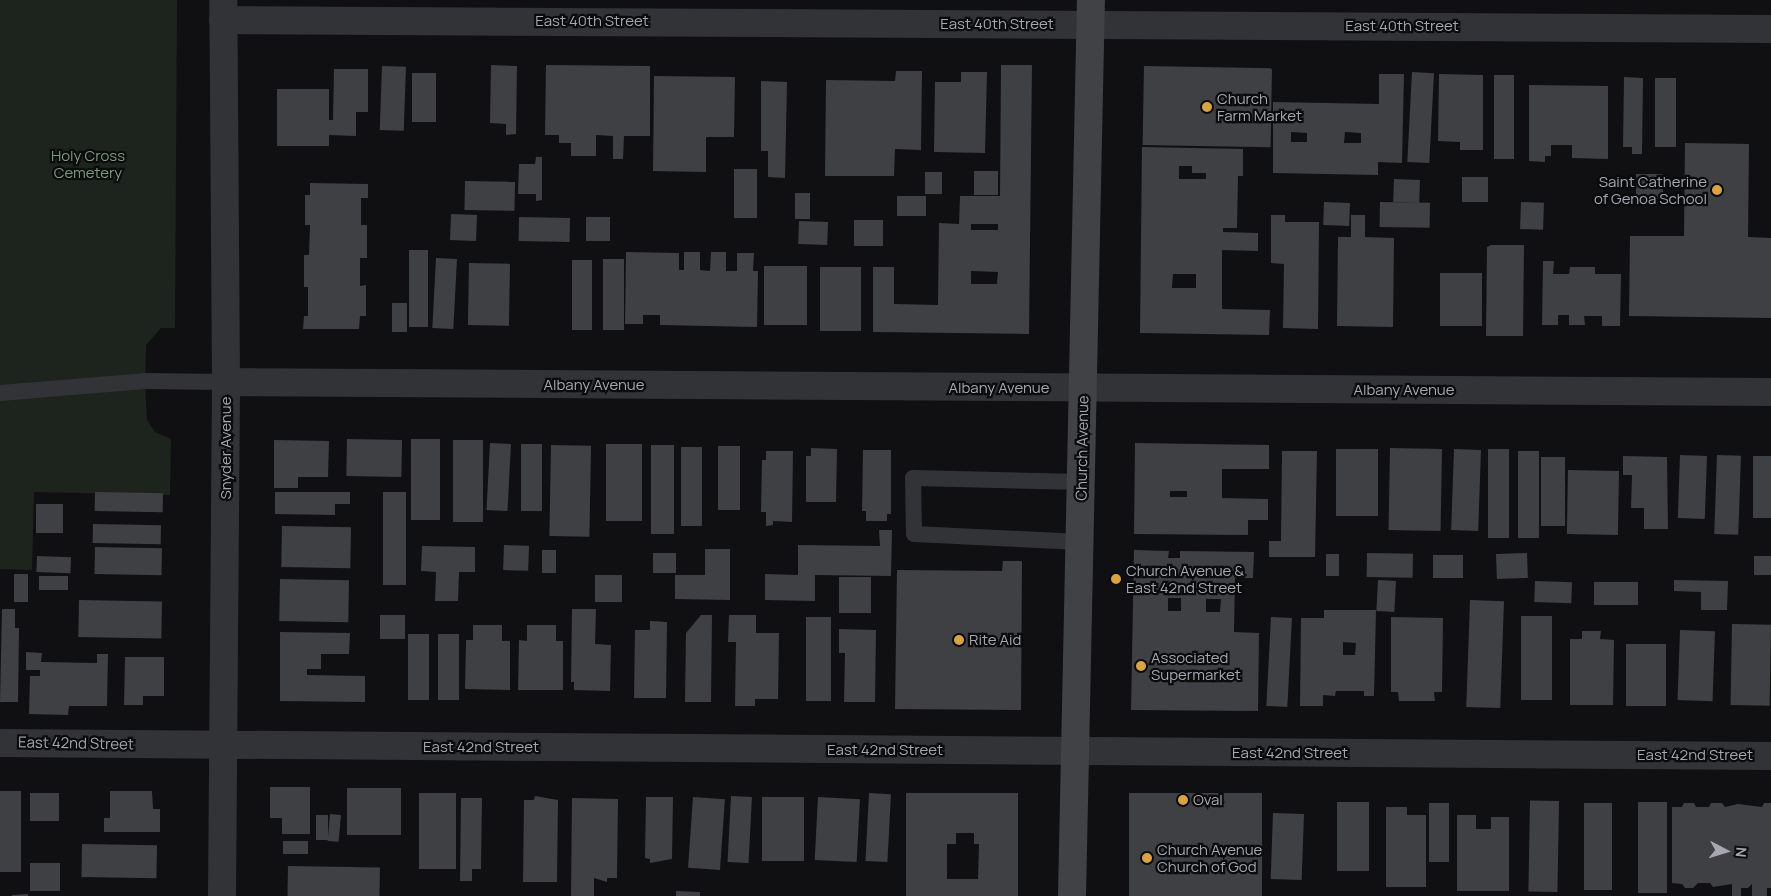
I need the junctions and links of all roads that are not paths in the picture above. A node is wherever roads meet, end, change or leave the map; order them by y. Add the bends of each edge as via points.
1 (223, 10) edge
2 (1090, 12) edge
3 (1771, 29) edge
4 (226, 382) junction
5 (1083, 389) junction
6 (1771, 392) edge
7 (0, 393) edge
8 (1081, 482) junction
9 (1080, 542) junction
10 (0, 742) edge
11 (224, 745) junction
12 (1076, 752) junction
13 (1771, 756) edge
14 (222, 896) edge
15 (1072, 896) edge

1 - 2 street, East 40th Street
1 - 4 street, Snyder Avenue
2 - 3 street, East 40th Street
2 - 5 main road, Church Avenue
4 - 5 street, Albany Avenue
4 - 7 lane via 145,381
4 - 11 street, Snyder Avenue
5 - 6 street, Albany Avenue
5 - 8 main road, Church Avenue
8 - 9 main road, Church Avenue
8 - 9 lane via 913,478 914,534
9 - 12 main road, Church Avenue
10 - 11 street, East 42nd Street
11 - 12 street, East 42nd Street
11 - 14 street, Snyder Avenue
12 - 13 street, East 42nd Street
12 - 15 main road, Church Avenue

